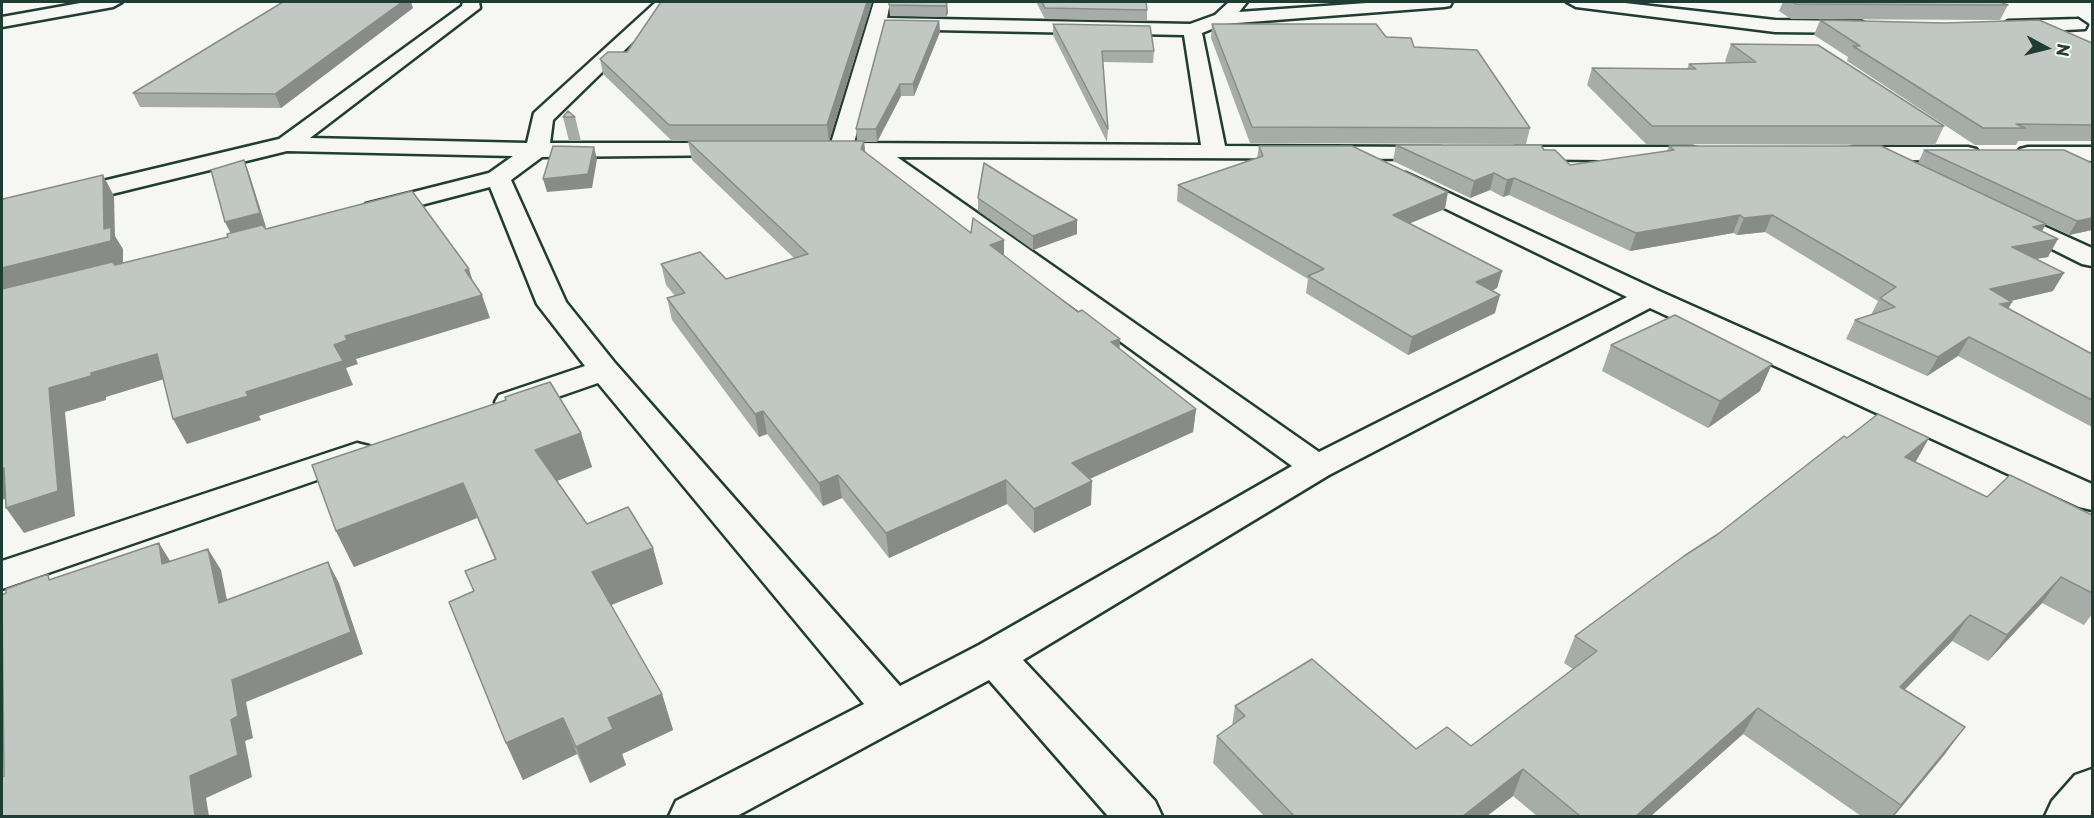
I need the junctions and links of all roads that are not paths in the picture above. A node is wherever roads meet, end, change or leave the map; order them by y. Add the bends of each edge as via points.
1 (113, 2) edge
2 (471, 2) edge
3 (666, 2) edge
4 (882, 2) edge
5 (1239, 2) edge
6 (1444, 2) edge
7 (1576, 2) edge
8 (1739, 2) edge
9 (2066, 9) dead end
10 (1221, 19) junction
11 (2, 22) edge
12 (877, 23) junction
13 (1775, 26) junction
14 (1879, 28) edge
15 (1984, 28) edge
16 (2086, 29) edge
17 (1192, 30) junction
18 (1804, 45) edge
19 (1940, 134) edge
20 (286, 144) junction
21 (870, 149) junction
22 (537, 150) junction
23 (759, 150) edge
24 (794, 150) edge
25 (841, 150) junction
26 (1214, 150) junction
27 (1353, 154) junction
28 (1460, 154) edge
29 (1496, 154) edge
30 (1710, 154) edge
31 (1830, 154) edge
32 (1877, 154) junction
33 (1987, 154) junction
34 (2092, 154) edge
35 (498, 178) junction
36 (1931, 180) edge
37 (1996, 212) edge
38 (2, 213) edge
39 (348, 216) edge
40 (2092, 258) edge
41 (1649, 297) junction
42 (604, 370) junction
43 (482, 412) edge
44 (381, 446) edge
45 (1317, 467) junction
46 (2092, 498) edge
47 (2, 575) edge
48 (994, 657) junction
49 (894, 709) junction
50 (2092, 789) edge
51 (693, 816) edge
52 (1138, 816) edge
53 (2069, 816) edge

1 - 11 street
2 - 20 street via 471,8
3 - 22 street via 542,118
4 - 12 street
5 - 10 street
6 - 10 street
7 - 13 street
8 - 13 street
9 - 16 street
10 - 17 street
12 - 17 street
12 - 25 street
13 - 14 street
13 - 18 street
15 - 16 street
17 - 26 street
19 - 33 street
20 - 22 street
20 - 38 street
21 - 25 street
21 - 26 street
21 - 45 street
22 - 23 street
22 - 35 street
24 - 25 street
26 - 27 street
27 - 28 street
27 - 41 street
29 - 30 street
31 - 32 street
32 - 33 street
32 - 36 street
33 - 34 street
35 - 39 street
35 - 42 street via 552,304
37 - 40 street
41 - 45 street
41 - 46 street
42 - 43 street
42 - 49 street
44 - 47 street
45 - 48 street
48 - 49 street
48 - 52 street
49 - 51 street
50 - 53 street

